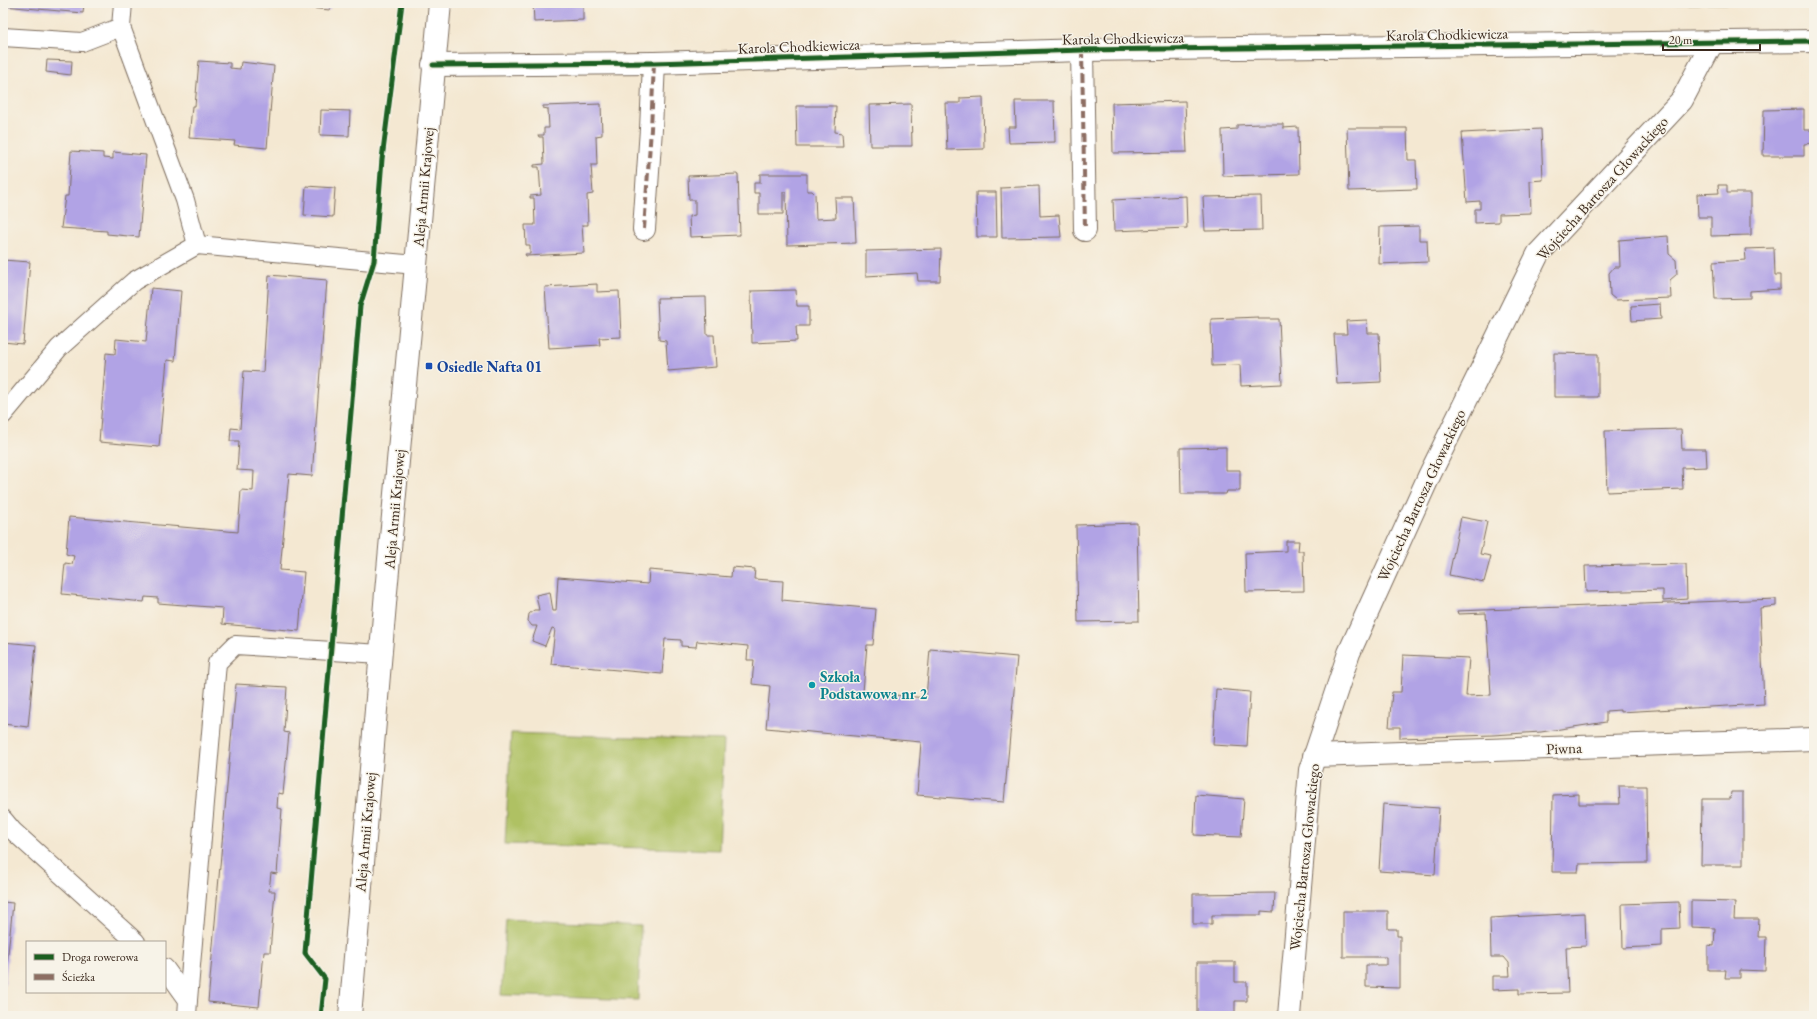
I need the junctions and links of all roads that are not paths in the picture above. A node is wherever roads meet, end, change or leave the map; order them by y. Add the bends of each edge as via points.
1 (123, 3) edge
2 (440, 3) edge
3 (121, 27) junction
4 (3, 37) edge
5 (1814, 41) edge
6 (1712, 43) junction
7 (1082, 50) junction
8 (654, 63) junction
9 (434, 65) junction
10 (644, 228) dead end
11 (1085, 230) dead end
12 (196, 245) junction
13 (416, 265) junction
14 (3, 415) edge
15 (381, 654) junction
16 (1814, 739) edge
17 (1314, 756) junction
18 (3, 819) edge
19 (135, 941) edge
20 (166, 970) edge
21 (188, 1008) edge
22 (350, 1016) edge
23 (1289, 1016) edge

1 - 3 lane
2 - 9 street, Aleja Armii Krajowej
3 - 4 lane via 82,42
3 - 12 lane via 185,200
5 - 6 street, Karola Chodkiewicza
6 - 7 street, Karola Chodkiewicza
6 - 17 street, Wojciecha Bartosza Głowackiego via 1682,100 1538,254 1430,474 1349,653
7 - 8 street, Karola Chodkiewicza
7 - 11 street
8 - 9 street, Karola Chodkiewicza
8 - 10 street
9 - 13 street, Aleja Armii Krajowej
12 - 13 lane
12 - 14 lane via 134,281 58,348
13 - 15 street, Aleja Armii Krajowej
15 - 21 lane via 235,645 217,663
15 - 22 street, Aleja Armii Krajowej
16 - 17 street, Piwna
17 - 23 street, Wojciecha Bartosza Głowackiego via 1310,770
18 - 19 lane via 13,831
20 - 21 lane

